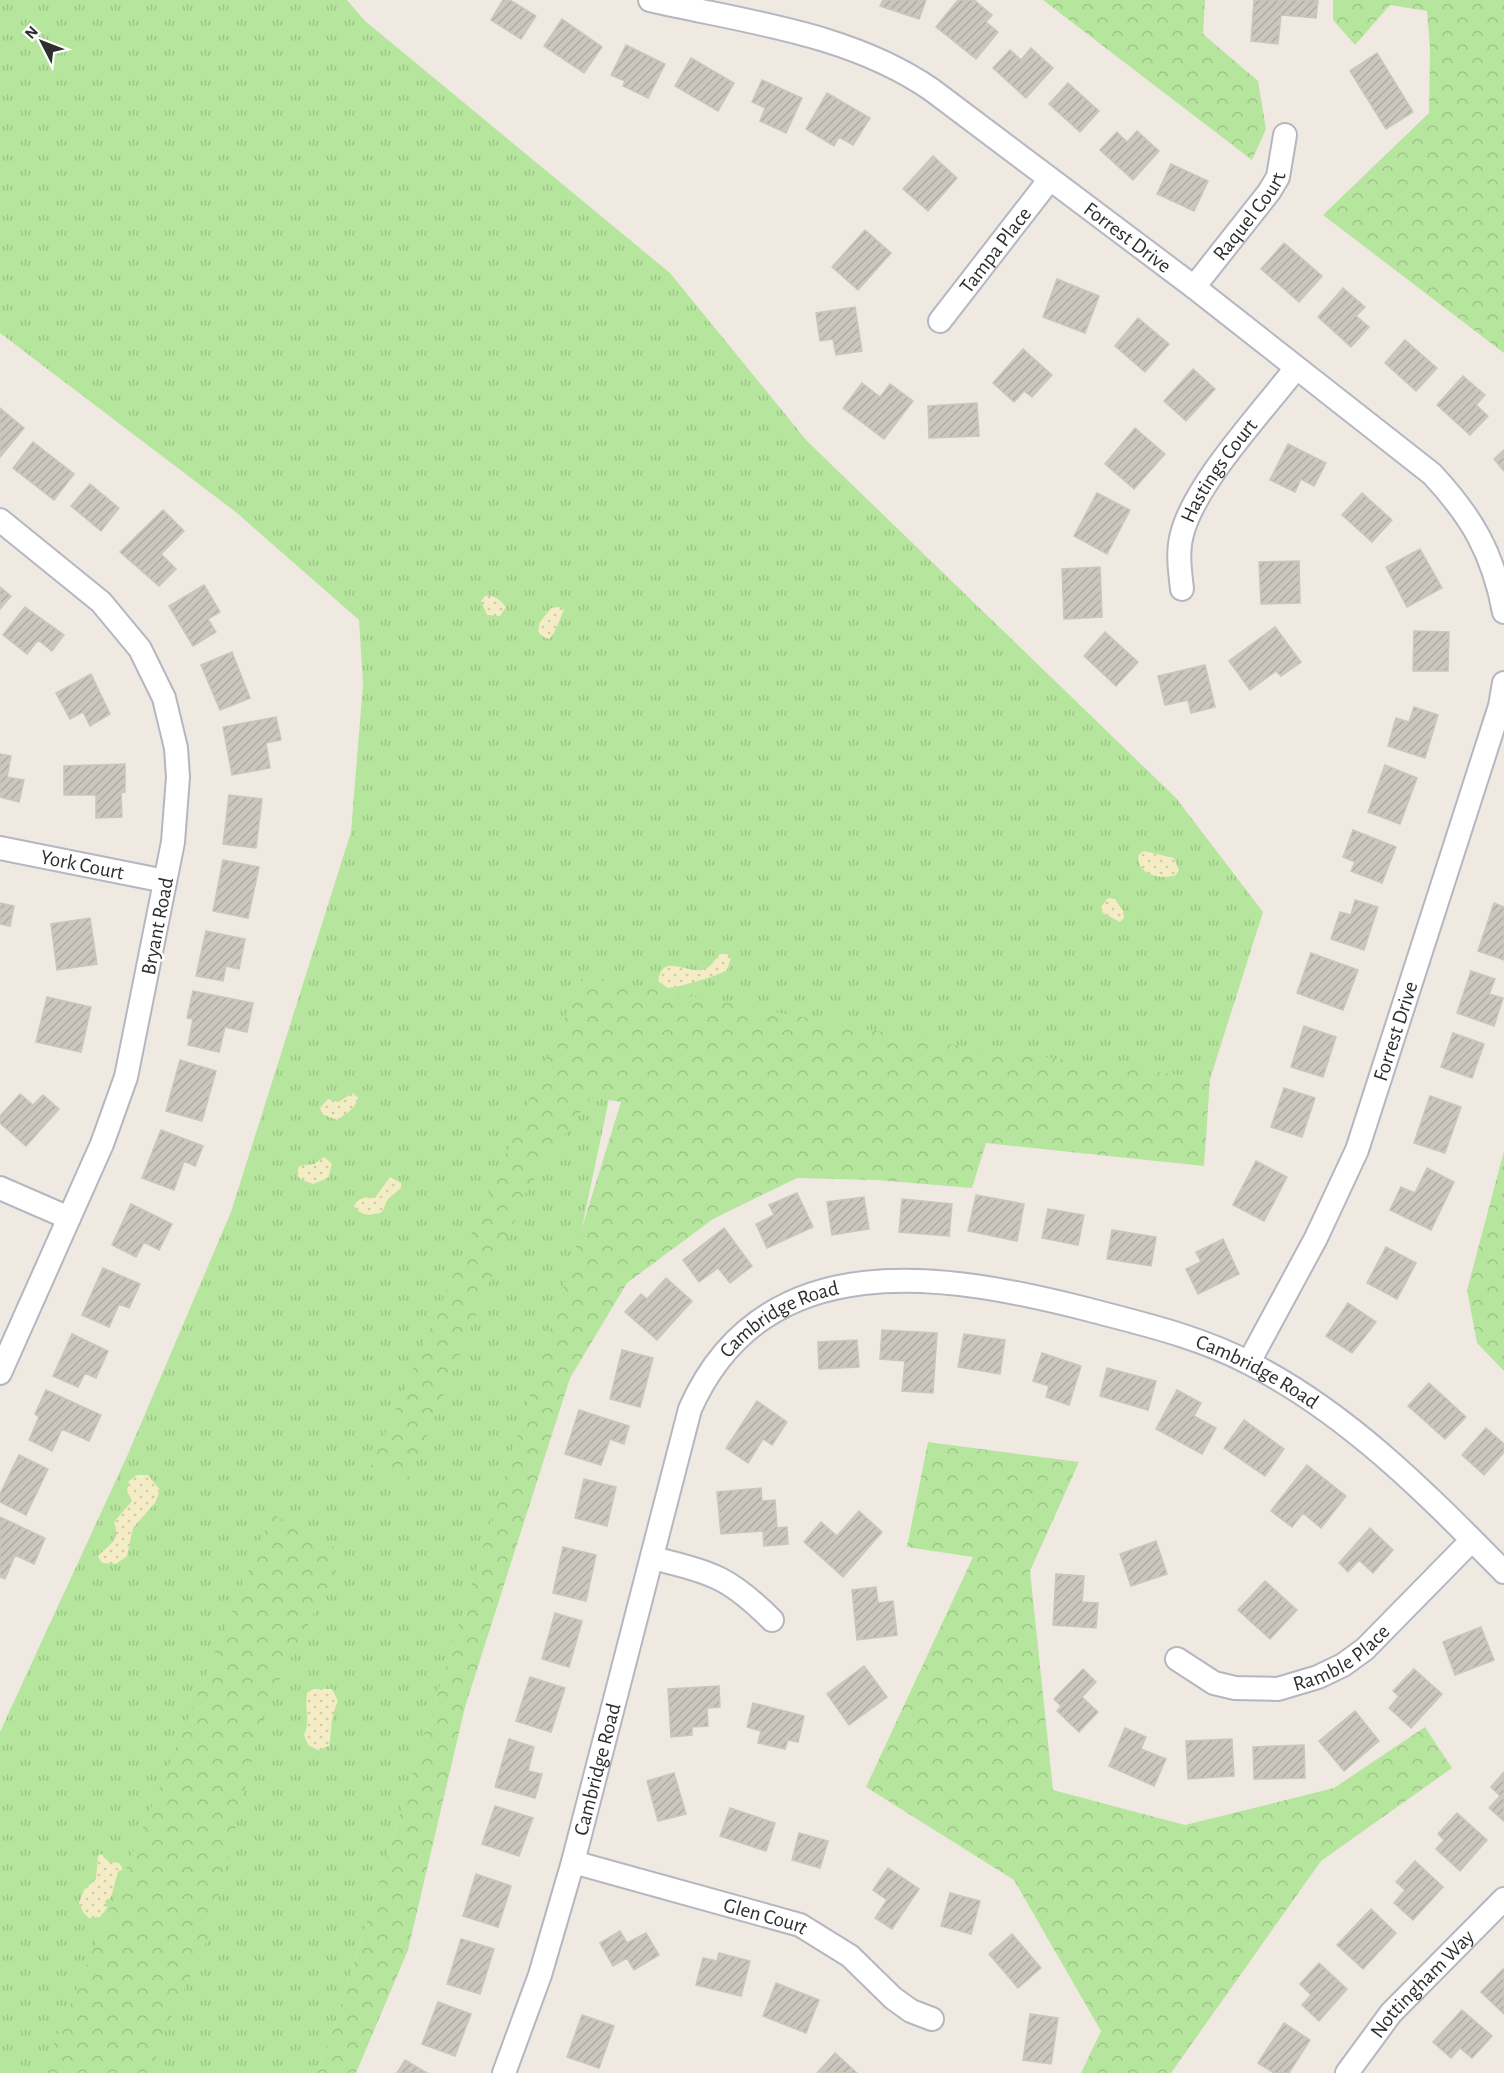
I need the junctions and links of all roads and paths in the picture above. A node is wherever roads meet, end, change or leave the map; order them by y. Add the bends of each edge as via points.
1 (650, 0) edge
2 (1285, 135) dead end
3 (1050, 179) junction
4 (1194, 287) junction
5 (939, 321) dead end
6 (1296, 368) junction
7 (0, 520) edge
8 (1182, 589) dead end
9 (1504, 612) edge
10 (1504, 683) edge
11 (0, 848) edge
12 (165, 881) junction
13 (0, 1188) edge
14 (69, 1218) junction
15 (1249, 1362) junction
16 (0, 1373) edge
17 (1472, 1540) junction
18 (653, 1558) junction
19 (1504, 1572) edge
20 (772, 1620) dead end
21 (1177, 1659) dead end
22 (573, 1862) junction
23 (1504, 1899) edge
24 (932, 2019) dead end
25 (504, 2073) edge
26 (1347, 2073) edge

1 - 3 street, Forrest Drive via 843,45 890,64 932,90
2 - 4 street, Raquel Court via 1278,177
3 - 4 street, Forrest Drive
3 - 5 street, Tampa Place
4 - 6 street, Forrest Drive
6 - 8 street, Hastings Court via 1203,488 1187,517 1179,559
6 - 9 street, Forrest Drive via 1415,459 1455,499 1485,548 1498,579
7 - 12 street, Bryant Road via 101,602 140,649 154,675 170,722 178,777 173,842
10 - 15 street, Forrest Drive via 1486,751 1357,1150 1316,1238
11 - 12 street, York Court
12 - 14 street, Bryant Road via 126,1077
13 - 14 street
14 - 16 street, Bryant Road
15 - 17 street, Cambridge Road via 1356,1433
15 - 18 street, Cambridge Road via 1157,1328 994,1288 884,1281 840,1285 816,1292 780,1307 746,1331 715,1363 700,1386 690,1409
17 - 19 street, Cambridge Road
17 - 21 street, Ramble Place via 1365,1648 1318,1677 1278,1689 1235,1688 1214,1683
18 - 20 street via 726,1580
18 - 22 street, Cambridge Road
22 - 24 street, Glen Court via 800,1925 850,1956 911,2011
22 - 25 street, Cambridge Road via 540,1975
23 - 26 street, Nottingham Way via 1391,2013

